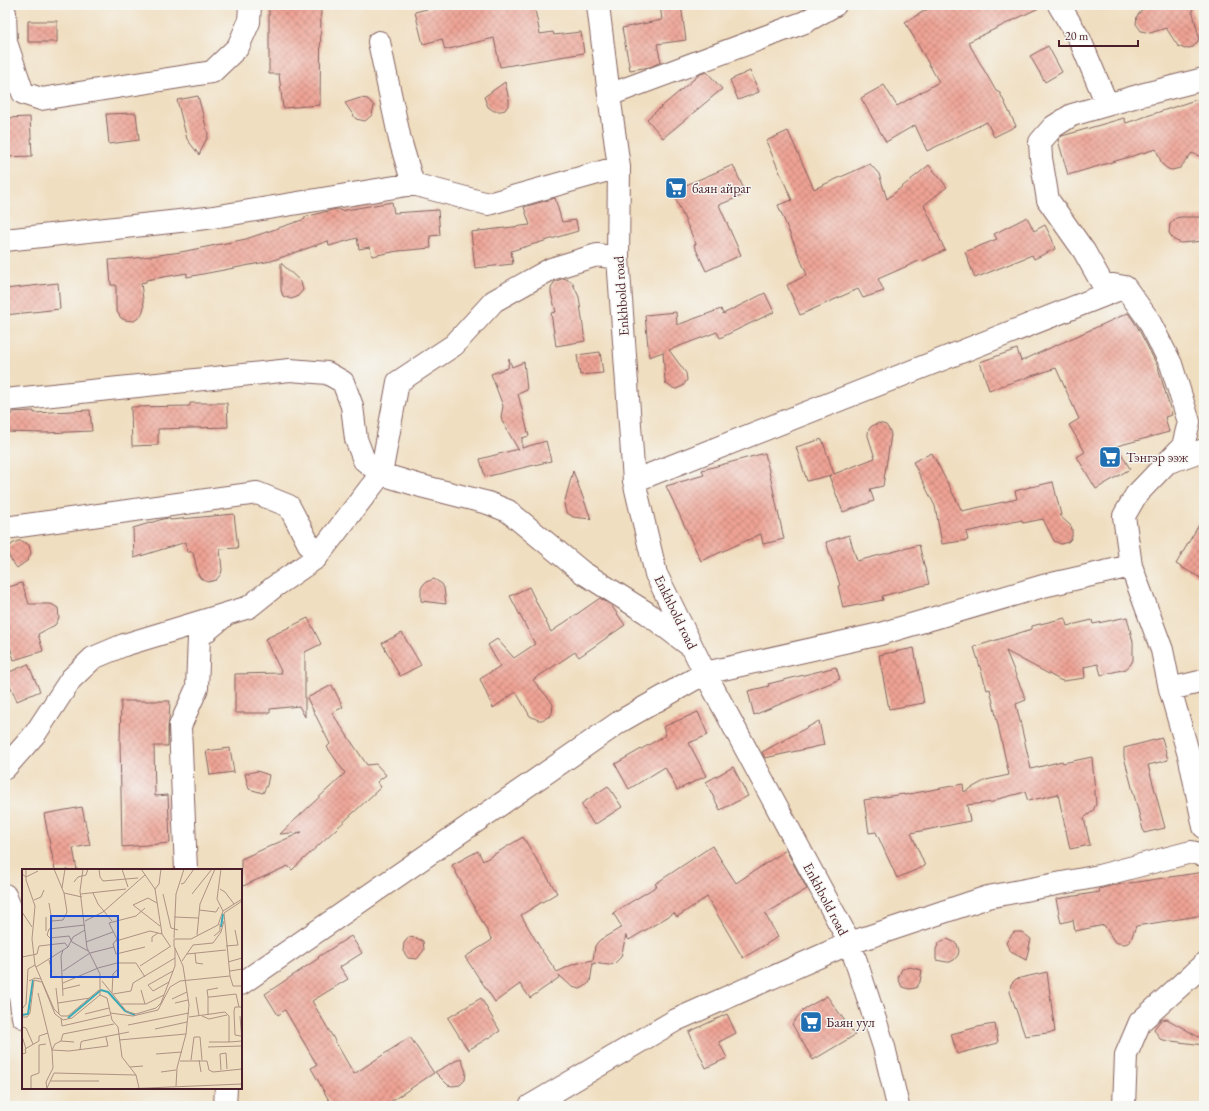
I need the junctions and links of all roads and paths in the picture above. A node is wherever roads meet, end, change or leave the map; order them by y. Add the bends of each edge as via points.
1 (250, 5) edge
2 (598, 5) edge
3 (835, 5) edge
4 (1058, 5) edge
5 (5, 13) edge
6 (379, 42) dead end
7 (1204, 79) edge
8 (609, 95) junction
9 (1107, 104) junction
10 (619, 167) junction
11 (413, 184) junction
12 (5, 240) edge
13 (618, 258) junction
14 (1125, 287) junction
15 (5, 400) edge
16 (1204, 450) edge
17 (1164, 464) junction
18 (381, 474) junction
19 (634, 481) junction
20 (5, 528) edge
21 (316, 558) junction
22 (1131, 566) junction
23 (228, 613) junction
24 (693, 648) junction
25 (705, 673) junction
26 (1204, 681) edge
27 (1170, 689) junction
28 (5, 768) edge
29 (1204, 827) edge
30 (1204, 855) edge
31 (186, 869) edge
32 (5, 895) edge
33 (850, 943) junction
34 (1204, 964) edge
35 (242, 983) edge
36 (22, 1010) edge
37 (226, 1089) edge
38 (225, 1106) edge
39 (530, 1106) edge
40 (898, 1106) edge
41 (1124, 1106) edge

1 - 5 street via 249,22 238,47 212,72 41,99 23,93 6,42
2 - 8 street, Enkhbold road
3 - 8 street via 805,22
4 - 9 street via 1080,40
6 - 11 street via 400,140
7 - 9 street
8 - 10 street, Enkhbold road
9 - 14 street via 1072,115 1052,127 1040,142 1041,158 1048,200 1084,251 1102,283
10 - 11 street via 488,204
10 - 13 street, Enkhbold road
11 - 12 street via 207,218
13 - 18 street via 597,255 551,269 494,300 454,345 398,382
13 - 19 street, Enkhbold road
14 - 17 street via 1148,319 1171,364 1189,422 1183,446
14 - 19 street
15 - 18 street via 290,370 327,373 343,382 352,406 356,439 364,460
16 - 17 street
17 - 22 street via 1136,495 1124,516
18 - 21 street
18 - 24 street via 488,503 508,511 582,572 646,613
19 - 24 street, Enkhbold road via 656,574
20 - 21 street via 257,493 289,506
21 - 23 street via 248,606
22 - 25 street via 1042,586 880,634
22 - 27 street via 1162,650
23 - 28 street via 124,645 92,658 71,679 35,734
23 - 31 street via 200,637 197,688 180,726
24 - 25 street, Enkhbold road
25 - 33 street, Enkhbold road
25 - 35 street via 621,721
26 - 27 street
27 - 29 street via 1190,759
30 - 33 street via 1190,852 1099,876 988,897
32 - 36 street via 10,907
33 - 39 street via 676,1020
33 - 40 street, Enkhbold road via 884,1047
34 - 41 street via 1140,1022 1126,1055
37 - 38 street

